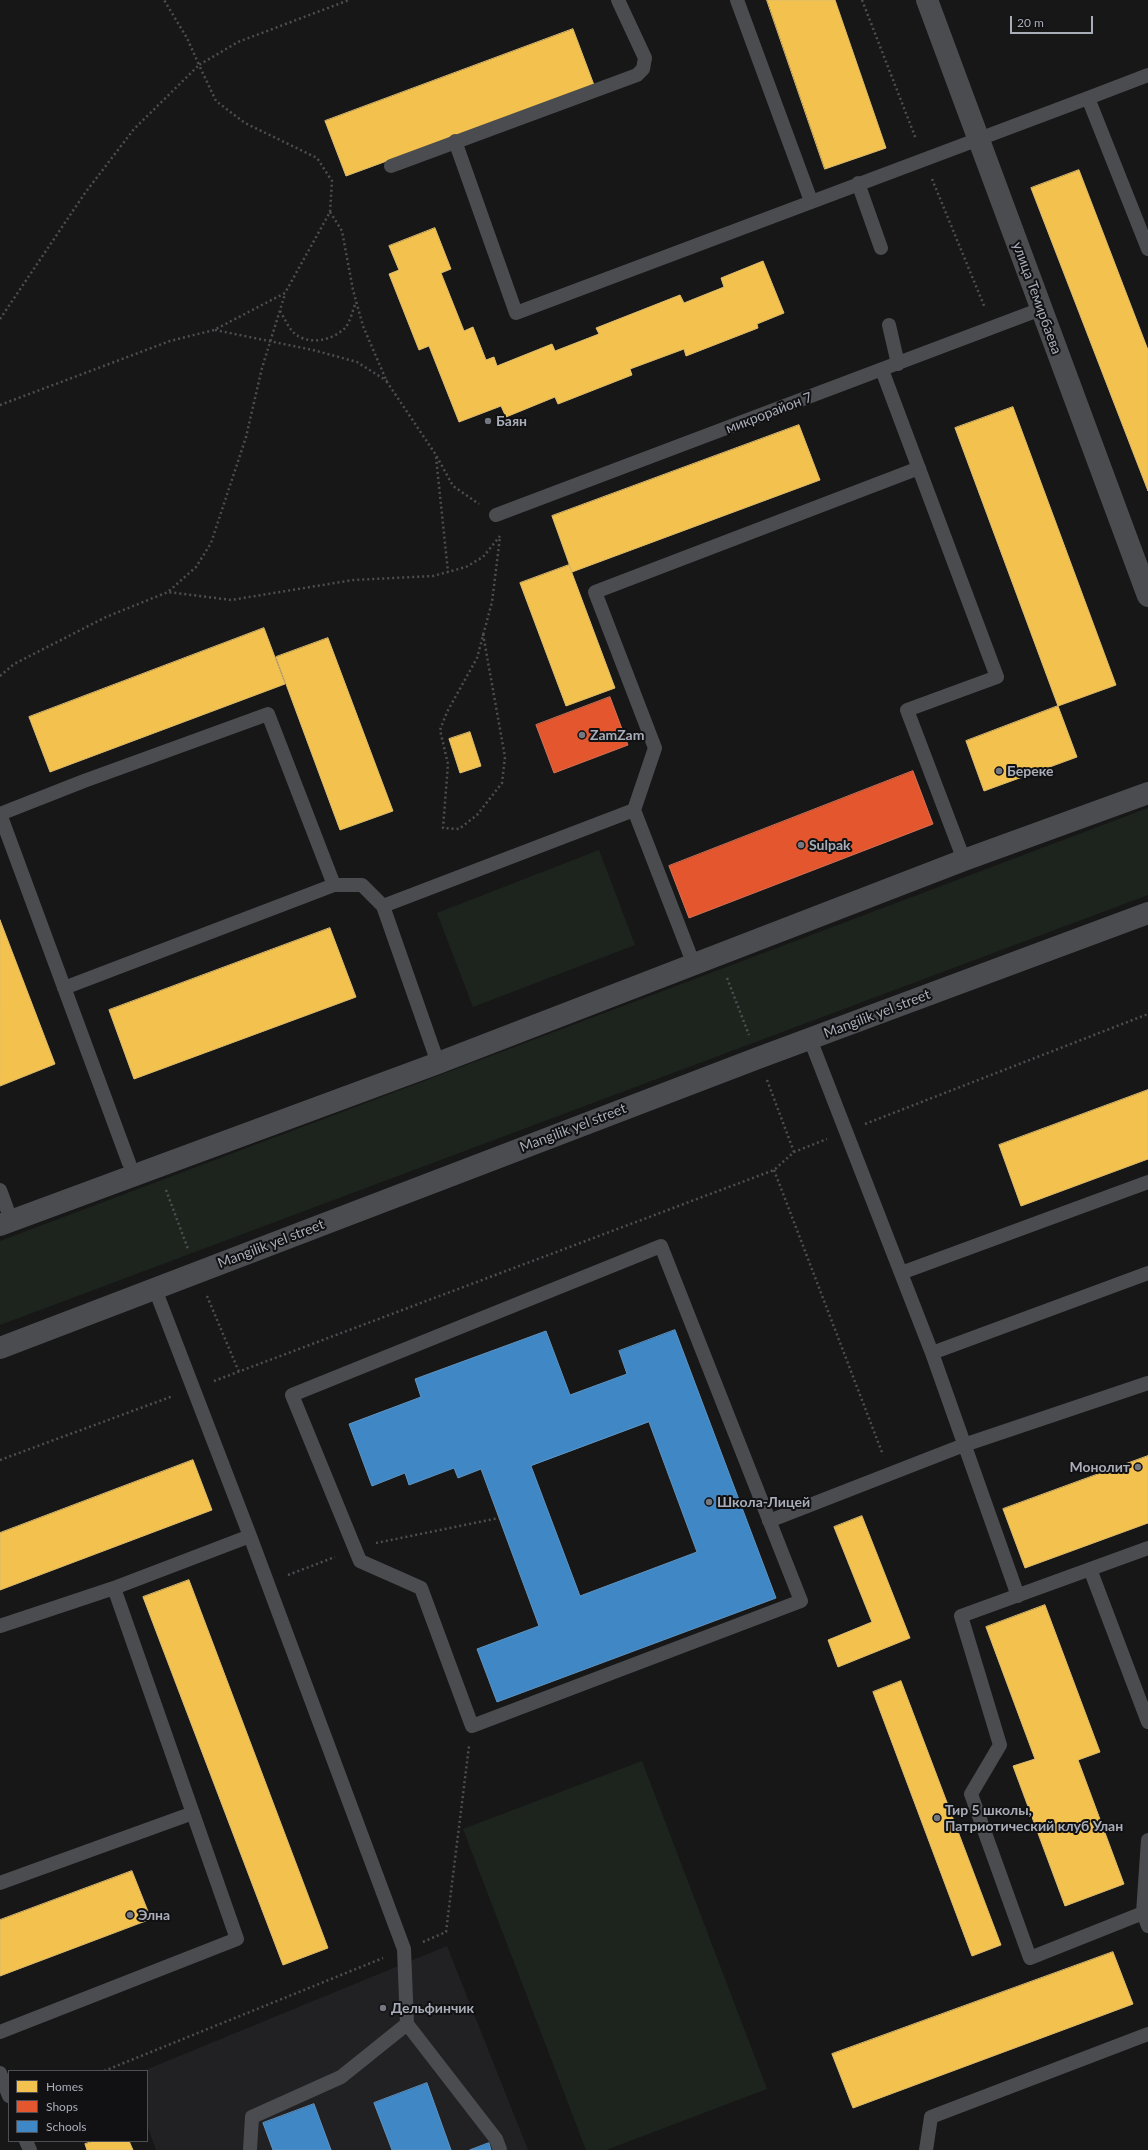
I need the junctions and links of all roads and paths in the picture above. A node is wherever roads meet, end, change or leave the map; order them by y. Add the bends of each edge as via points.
1 (164, 0) edge
2 (349, 0) edge
3 (618, 0) edge
4 (737, 0) edge
5 (927, 0) edge
6 (199, 65) junction
7 (1148, 75) edge
8 (1088, 98) junction
9 (977, 138) junction
10 (455, 141) junction
11 (391, 166) dead end
12 (858, 183) junction
13 (811, 201) junction
14 (330, 212) junction
15 (1144, 230) edge
16 (881, 248) dead end
17 (1148, 250) edge
18 (285, 293) junction
19 (356, 301) junction
20 (1041, 309) junction
21 (280, 310) junction
22 (0, 319) edge
23 (889, 325) dead end
24 (214, 330) junction
25 (270, 341) junction
26 (898, 364) junction
27 (882, 370) junction
28 (387, 382) junction
29 (0, 405) edge
30 (436, 455) junction
31 (919, 468) junction
32 (496, 516) junction
33 (500, 537) junction
34 (448, 572) junction
35 (1146, 586) edge
36 (168, 592) junction
37 (483, 634) junction
38 (0, 676) edge
39 (1148, 793) edge
40 (634, 810) junction
41 (0, 814) edge
42 (964, 860) junction
43 (334, 885) junction
44 (383, 906) junction
45 (1148, 912) edge
46 (694, 965) junction
47 (64, 988) junction
48 (1148, 1014) edge
49 (810, 1039) junction
50 (438, 1063) junction
51 (847, 1131) junction
52 (129, 1163) dead end
53 (774, 1170) junction
54 (1148, 1182) edge
55 (0, 1190) edge
56 (4, 1217) edge
57 (901, 1273) junction
58 (1148, 1273) edge
59 (155, 1288) junction
60 (0, 1348) edge
61 (932, 1353) junction
62 (1148, 1383) edge
63 (194, 1388) junction
64 (964, 1445) junction
65 (0, 1460) edge
66 (890, 1475) junction
67 (769, 1522) junction
68 (250, 1536) junction
69 (1148, 1548) edge
70 (1090, 1569) junction
71 (114, 1588) junction
72 (1018, 1596) junction
73 (0, 1626) edge
74 (1148, 1722) edge
75 (472, 1726) junction
76 (193, 1813) junction
77 (1148, 1840) edge
78 (0, 1884) edge
79 (1143, 1913) junction
80 (1148, 1926) edge
81 (404, 1949) junction
82 (407, 2024) junction
83 (0, 2032) edge
84 (1148, 2034) edge
85 (106, 2070) edge
86 (0, 2073) edge
87 (8, 2093) edge
88 (250, 2150) edge
89 (500, 2150) edge
90 (926, 2150) edge

1 - 6 path via 187,38
2 - 6 path via 238,42
3 - 10 lane via 645,58 643,68 637,75
4 - 13 lane
5 - 9 street, улица Темирбаева
6 - 14 path via 216,101 245,123 317,158 332,181
6 - 22 path via 134,129 85,193
7 - 8 lane
8 - 9 lane
8 - 15 lane
9 - 12 lane
9 - 20 street, улица Темирбаева
10 - 11 lane
10 - 13 lane via 516,313
12 - 13 lane
12 - 16 lane
14 - 18 path
14 - 19 path via 342,231
15 - 17 lane
18 - 21 path
18 - 24 path
19 - 21 path via 345,328 315,342 302,339 293,332
19 - 28 path via 363,326
20 - 26 lane, микрорайон 7
20 - 35 street, улица Темирбаева
21 - 25 path
23 - 26 lane
24 - 25 path
24 - 29 path via 170,341
25 - 28 path via 357,362
25 - 36 path via 246,437 211,543 196,567
26 - 27 lane, микрорайон 7
27 - 31 lane
27 - 32 lane, микрорайон 7
28 - 30 path
30 - 32 path via 453,486
30 - 34 path
31 - 40 lane via 595,592 655,748
31 - 42 lane via 997,677 907,710
32 - 33 path
33 - 34 path via 483,558 466,567
33 - 37 path via 492,602
34 - 36 path via 433,576 353,580 231,600
36 - 38 path via 106,617 14,664
37 - 37 path via 505,757 502,784 477,815 459,829 443,828 448,764 440,730 447,712 477,658
39 - 42 street
40 - 44 lane
40 - 46 lane
41 - 43 lane via 268,714
41 - 47 lane
42 - 46 street
43 - 44 lane via 362,885
43 - 47 lane
44 - 50 lane
45 - 49 street, Mangilik yel street
46 - 50 street
47 - 52 lane
48 - 51 path
49 - 51 lane
49 - 59 street, Mangilik yel street
50 - 56 street
51 - 53 path via 794,1152
51 - 57 lane
53 - 63 path
53 - 66 path
54 - 57 lane
55 - 56 lane
57 - 61 lane
58 - 61 lane
59 - 60 street, Mangilik yel street
59 - 63 lane
61 - 64 lane
62 - 64 lane
63 - 65 path
63 - 68 lane
64 - 66 lane
64 - 72 lane
66 - 67 lane
67 - 75 lane via 801,1601
67 - 75 lane via 661,1246 292,1395 360,1561 421,1588
68 - 71 lane
68 - 81 lane
69 - 70 lane
70 - 72 lane
70 - 74 lane
71 - 73 lane
71 - 76 lane
72 - 79 lane via 961,1616 1000,1745 971,1794 1030,1958
75 - 81 path via 446,1932
76 - 78 lane
76 - 83 lane via 237,1939
77 - 79 lane
79 - 80 lane
81 - 82 lane
81 - 85 path
82 - 88 lane via 341,2077 252,2117
82 - 89 lane via 496,2139
84 - 90 lane via 931,2117
86 - 87 lane

